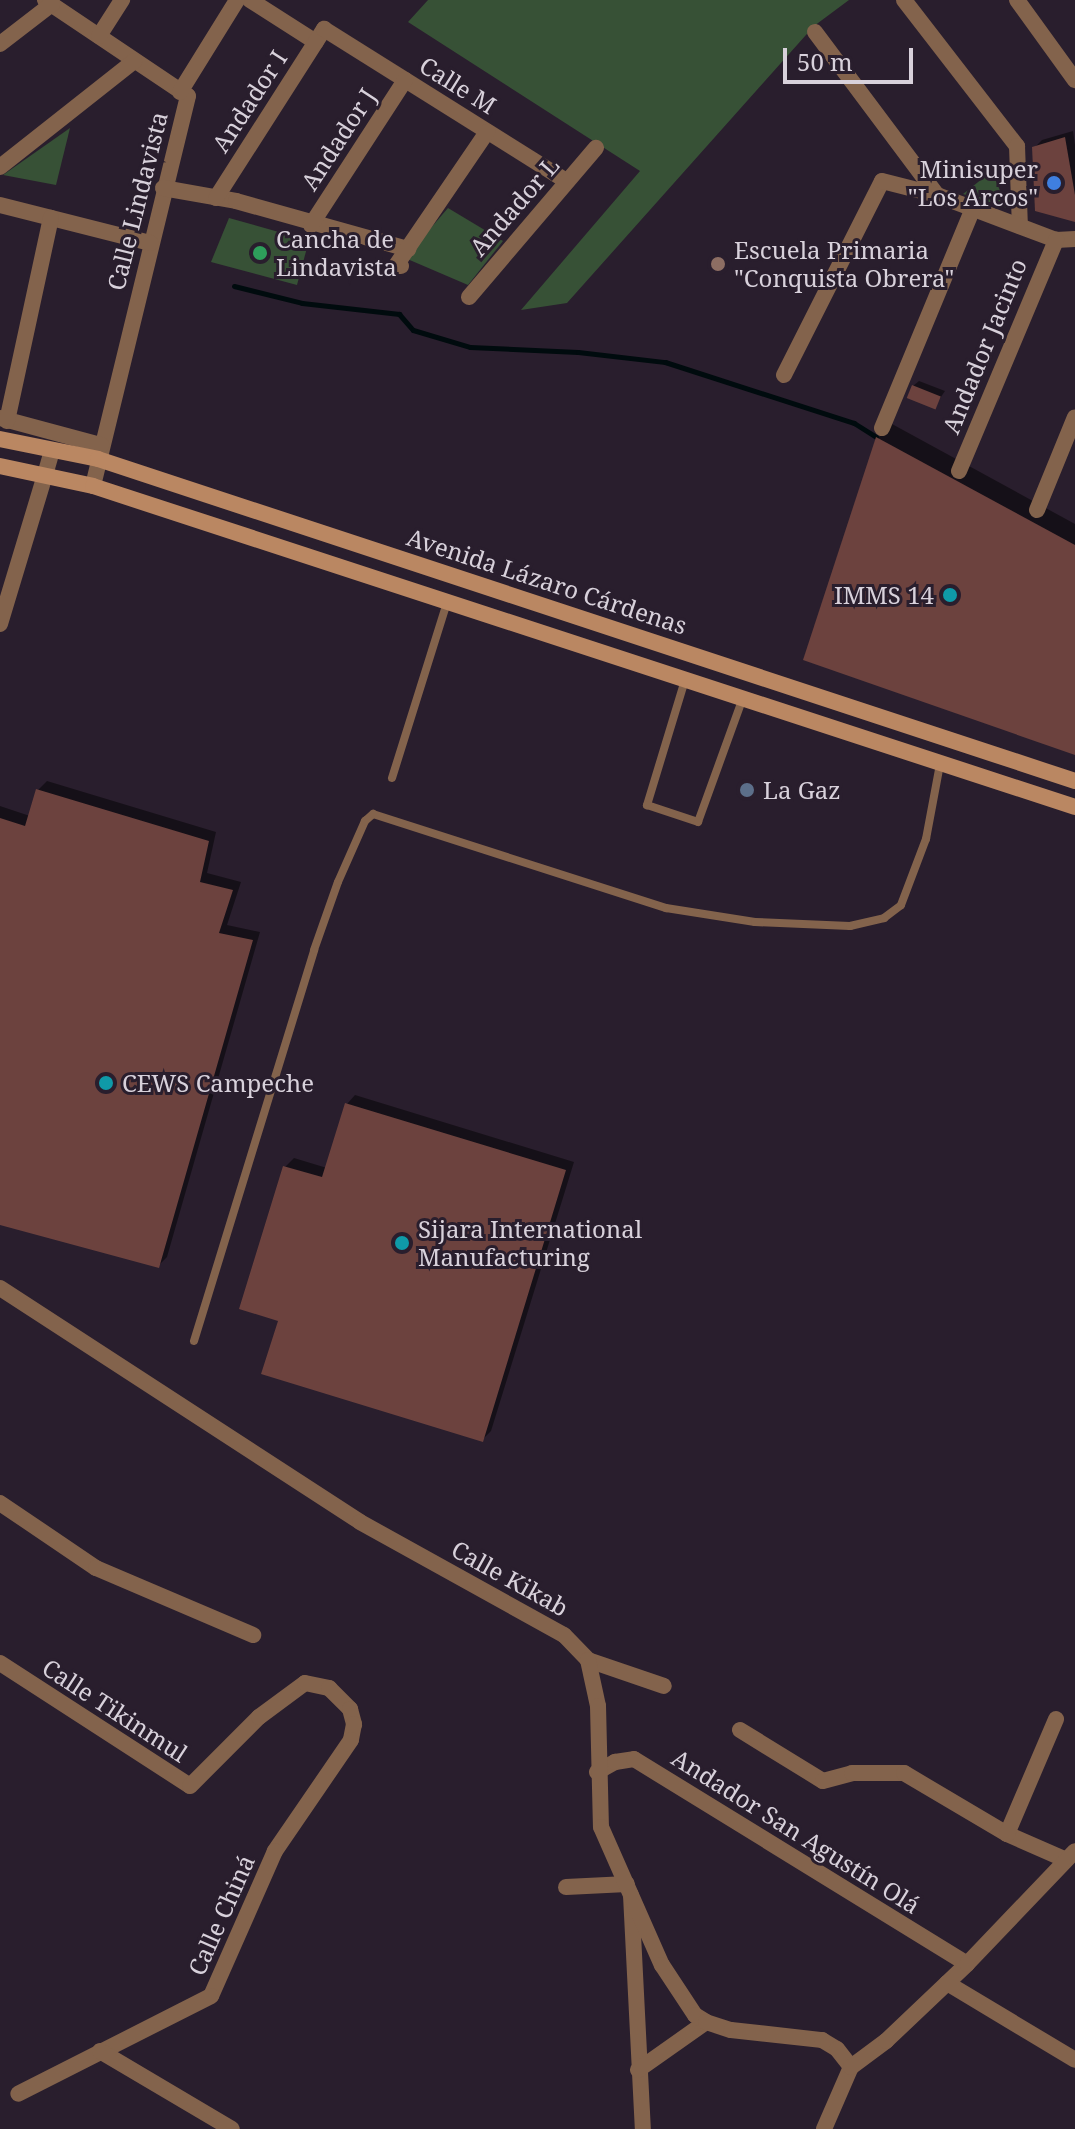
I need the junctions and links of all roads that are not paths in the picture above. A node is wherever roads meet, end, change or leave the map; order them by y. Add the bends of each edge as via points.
1 (122, 0) edge
2 (237, 0) edge
3 (250, 0) edge
4 (904, 0) edge
5 (1017, 0) edge
6 (48, 2) edge
7 (815, 32) dead end
8 (320, 35) junction
9 (99, 36) junction
10 (0, 44) edge
11 (134, 61) junction
12 (405, 80) junction
13 (1075, 80) edge
14 (180, 92) junction
15 (487, 132) junction
16 (596, 148) dead end
17 (0, 167) edge
18 (566, 181) junction
19 (163, 188) junction
20 (937, 195) junction
21 (216, 198) junction
22 (0, 205) edge
23 (973, 208) junction
24 (51, 218) junction
25 (311, 225) junction
26 (1020, 226) junction
27 (1075, 239) edge
28 (1056, 240) junction
29 (150, 243) junction
30 (408, 249) junction
31 (401, 266) dead end
32 (469, 297) dead end
33 (784, 375) dead end
34 (1075, 417) edge
35 (4, 420) edge
36 (882, 428) dead end
37 (0, 439) edge
38 (52, 450) junction
39 (100, 452) junction
40 (0, 466) edge
41 (959, 471) dead end
42 (45, 475) junction
43 (93, 486) junction
44 (1037, 510) dead end
45 (448, 602) junction
46 (0, 624) edge
47 (685, 680) junction
48 (743, 698) junction
49 (856, 708) junction
50 (848, 733) junction
51 (994, 754) junction
52 (940, 763) junction
53 (392, 778) dead end
54 (986, 778) junction
55 (1075, 781) edge
56 (1075, 807) edge
57 (0, 1288) edge
58 (194, 1341) dead end
59 (0, 1503) edge
60 (253, 1635) dead end
61 (588, 1660) junction
62 (0, 1663) edge
63 (664, 1686) dead end
64 (350, 1709) joint
65 (1056, 1719) dead end
66 (740, 1730) dead end
67 (597, 1772) junction
68 (1007, 1834) junction
69 (1069, 1855) edge
70 (566, 1887) dead end
71 (629, 1889) junction
72 (967, 1964) junction
73 (947, 1983) junction
74 (706, 2022) junction
75 (100, 2051) junction
76 (1075, 2060) edge
77 (851, 2067) junction
78 (638, 2070) junction
79 (18, 2094) dead end
80 (232, 2129) edge
81 (643, 2129) edge
82 (824, 2129) edge

1 - 9 street
2 - 14 street
3 - 8 street, Calle M
4 - 26 street via 1017,146
5 - 13 street
6 - 9 street, Calle Lindavista
6 - 10 street
7 - 20 street
8 - 12 street, Calle M
8 - 21 street, Andador I
9 - 11 street, Calle Lindavista
11 - 14 street, Calle Lindavista
11 - 17 street
12 - 15 street, Calle M
12 - 25 street, Andador J
14 - 19 street, Calle Lindavista via 188,96
15 - 18 street, Calle M
15 - 30 street
16 - 18 street, Andador L
18 - 32 street, Andador L
19 - 21 street
19 - 29 street, Calle Lindavista
20 - 23 street
20 - 33 street via 882,181
21 - 25 street
22 - 24 street
23 - 26 street
23 - 36 street
24 - 29 street
24 - 35 street
25 - 30 street
26 - 28 street
27 - 28 street
28 - 41 street, Andador Jacinto
29 - 39 street, Calle Lindavista
30 - 31 street via 397,264
34 - 44 street
35 - 39 street
37 - 38 main road, Avenida Lázaro Cárdenas
38 - 39 main road, Avenida Lázaro Cárdenas
38 - 42 street
39 - 43 street, Calle Lindavista
39 - 49 main road, Avenida Lázaro Cárdenas
40 - 42 main road, Avenida Lázaro Cárdenas
42 - 43 main road, Avenida Lázaro Cárdenas
42 - 46 street
43 - 45 main road, Avenida Lázaro Cárdenas
45 - 47 main road, Avenida Lázaro Cárdenas
45 - 53 lane
47 - 48 main road, Avenida Lázaro Cárdenas
47 - 48 lane via 647,805 698,822
48 - 50 main road, Avenida Lázaro Cárdenas
49 - 50 street
49 - 51 main road, Avenida Lázaro Cárdenas
50 - 52 main road, Avenida Lázaro Cárdenas
51 - 54 street
51 - 55 main road, Avenida Lázaro Cárdenas
52 - 54 main road, Avenida Lázaro Cárdenas
52 - 58 lane via 926,839 901,905 884,918 850,926 755,922 666,908 373,814 338,882 314,950
54 - 56 main road, Avenida Lázaro Cárdenas
57 - 61 street, Calle Kikab via 360,1522 564,1635
59 - 60 street via 96,1568
61 - 63 street
61 - 67 street via 598,1706
62 - 64 street, Calle Tikinmul via 190,1786 259,1717 305,1683 329,1688
64 - 75 street, Calle Chiná via 351,1740 275,1851 211,1996
65 - 68 street
66 - 68 street via 823,1781 852,1773 904,1773
67 - 71 street via 601,1827
67 - 72 street, Andador San Agustín Olá via 634,1759
68 - 69 street
69 - 72 street
70 - 71 street
71 - 74 street via 662,1965 695,2015
71 - 78 street
72 - 73 street
73 - 76 street
73 - 77 street
74 - 77 street via 731,2030 822,2040
74 - 78 street
75 - 79 street, Calle Chiná
75 - 80 street
77 - 82 street
78 - 81 street

